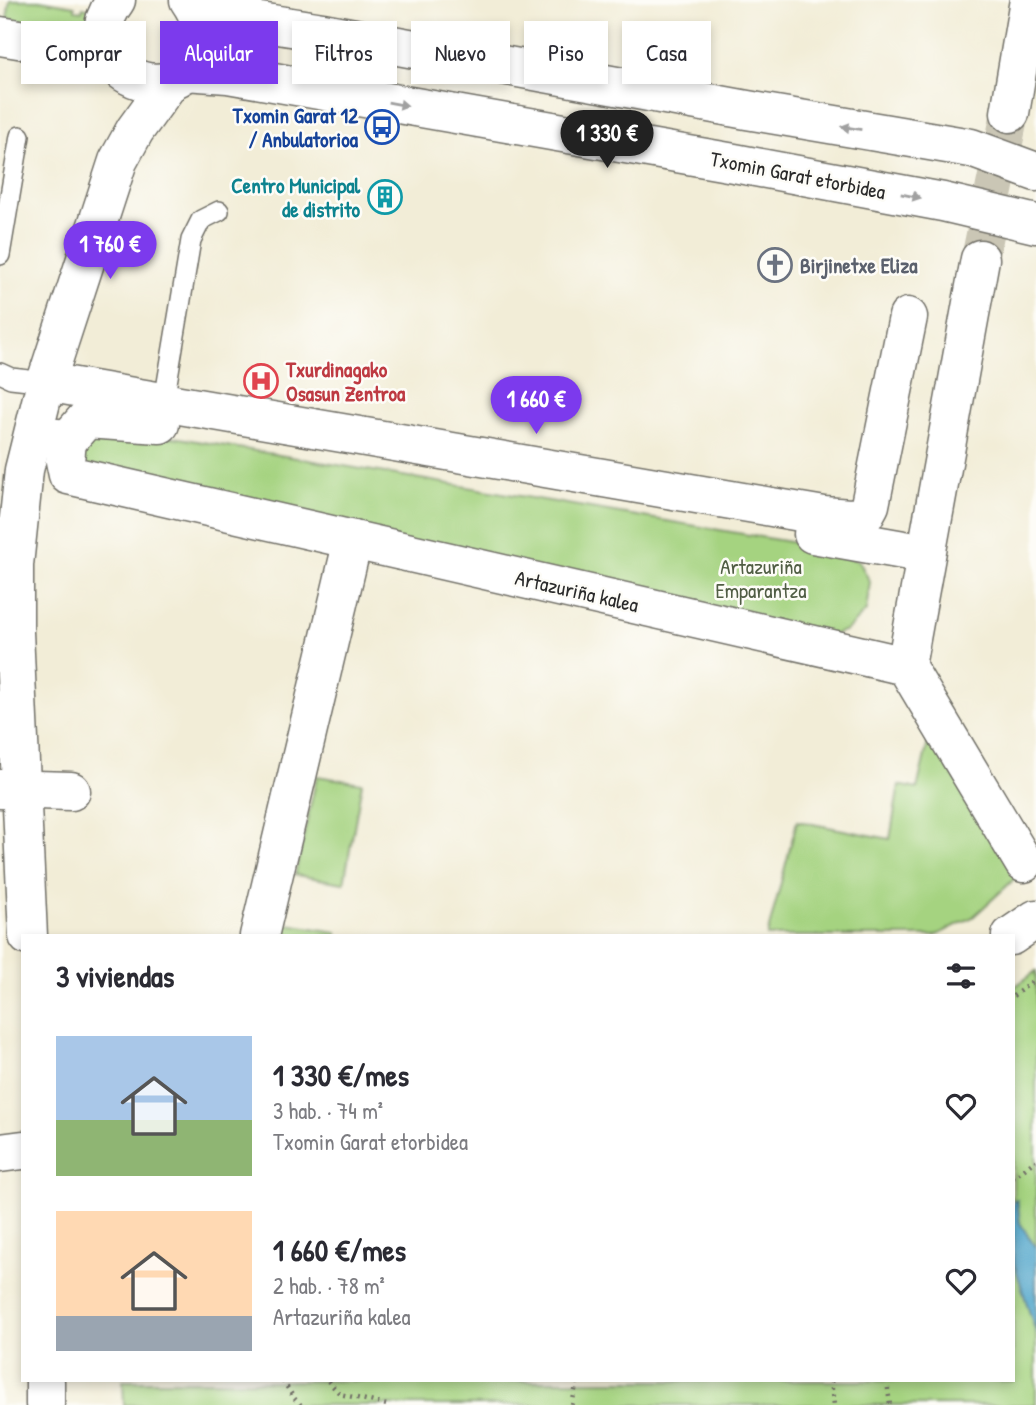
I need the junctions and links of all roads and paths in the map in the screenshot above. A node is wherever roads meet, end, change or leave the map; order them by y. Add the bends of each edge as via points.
1 (116, 0) edge
2 (1030, 0) edge
3 (193, 6) edge
4 (105, 21) edge
5 (0, 36) edge
6 (21, 39) edge
7 (278, 83) edge
8 (116, 84) edge
9 (171, 84) edge
10 (1010, 113) tunnel mouth
11 (20, 136) dead end
12 (118, 161) junction
13 (1036, 172) edge
14 (219, 211) dead end
15 (1036, 224) edge
16 (0, 255) edge
17 (980, 259) tunnel mouth
18 (908, 317) dead end
19 (0, 373) edge
20 (46, 382) junction
21 (164, 401) junction
22 (12, 463) edge
23 (353, 540) junction
24 (926, 554) junction
25 (906, 666) junction
26 (11, 790) edge
27 (71, 791) dead end
28 (1024, 863) dead end
29 (1036, 919) edge
30 (28, 934) edge
31 (259, 934) edge
32 (1014, 934) edge
33 (1036, 979) edge
34 (1015, 995) edge
35 (21, 1150) edge
36 (0, 1153) edge
37 (1036, 1160) edge
38 (1015, 1176) edge
39 (45, 1382) edge
40 (285, 1382) edge
41 (329, 1382) edge
42 (577, 1382) edge
43 (831, 1382) edge
44 (887, 1382) edge
45 (45, 1405) edge
46 (301, 1405) edge
47 (387, 1405) edge
48 (572, 1405) edge
49 (834, 1405) edge
50 (890, 1405) edge

1 - 4 street
2 - 10 street
13 -> 3 street via 971,148
5 - 6 street, Txomin Garat etorbidea
7 -> 15 street, Txomin Garat etorbidea via 721,160
8 - 12 street
9 - 12 street via 135,130
11 - 16 lane
12 - 20 street
14 - 21 lane via 201,220 191,240
17 - 24 street
18 - 21 street via 870,505 864,516 850,518
19 - 20 lane
20 - 21 street
20 - 22 street
22 - 26 street
23 - 24 street, Artazuriña kalea via 68,475 62,440 86,419 155,423
23 - 25 street, Artazuriña kalea
23 - 31 street
24 - 25 street
25 - 28 street
26 - 27 street
26 - 30 street
29 - 32 street
33 - 34 path
35 - 36 street
37 - 38 path
39 - 45 street
40 - 46 path
41 - 47 path via 340,1394
42 - 48 path
43 - 49 path
44 - 50 path

